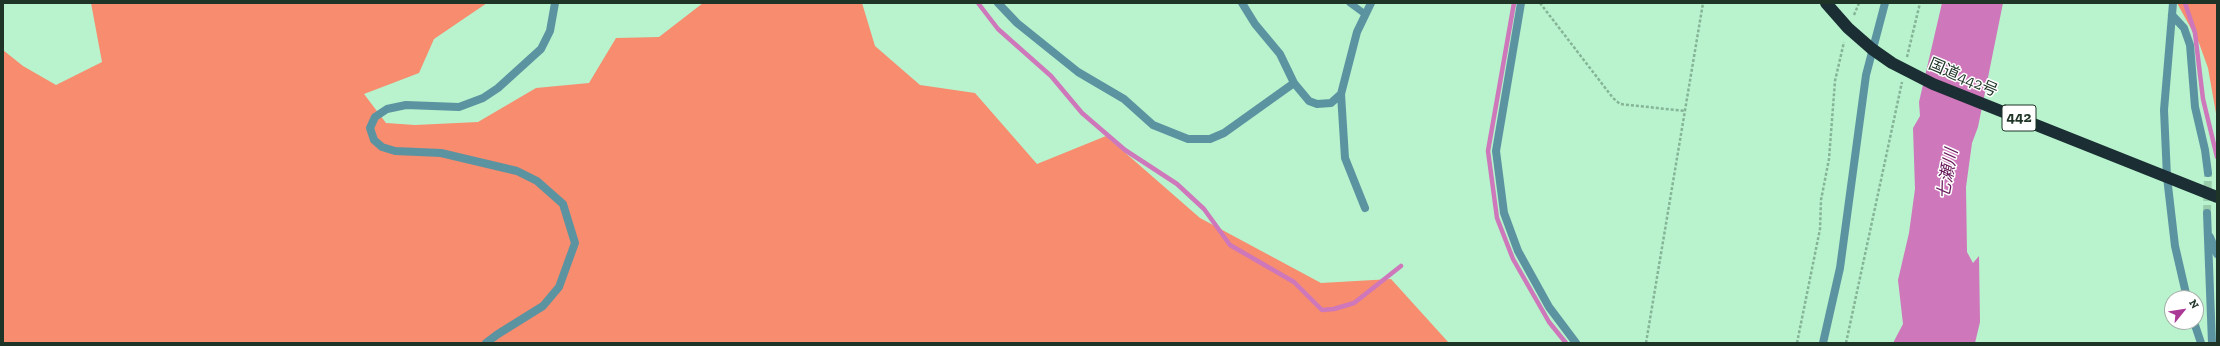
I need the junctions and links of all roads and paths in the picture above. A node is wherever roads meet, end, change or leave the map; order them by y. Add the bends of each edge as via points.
1 (555, 3) edge
2 (998, 3) edge
3 (1242, 3) edge
4 (1350, 3) edge
5 (1372, 3) edge
6 (1521, 3) edge
7 (1540, 3) edge
8 (1703, 3) edge
9 (1826, 3) edge
10 (1859, 3) edge
11 (1885, 3) edge
12 (1920, 3) edge
13 (2172, 3) edge
14 (1365, 14) junction
15 (2172, 14) junction
16 (1852, 20) dead end
17 (1845, 40) dead end
18 (1872, 49) junction
19 (1906, 61) dead end
20 (1904, 74) dead end
21 (1294, 83) junction
22 (1340, 94) junction
23 (1685, 111) junction
24 (2208, 173) tunnel mouth
25 (2167, 177) junction
26 (2217, 197) edge
27 (1365, 208) dead end
28 (2207, 213) tunnel mouth
29 (2208, 233) junction
30 (2217, 235) edge
31 (2217, 254) edge
32 (2185, 290) edge
33 (2197, 330) edge
34 (486, 343) edge
35 (1576, 343) edge
36 (1646, 343) edge
37 (1797, 343) edge
38 (1823, 343) edge
39 (1846, 343) edge
40 (2201, 343) edge
41 (2212, 343) edge

1 - 34 street via 550,31 541,49 498,88 483,98 458,106 406,105 387,109 375,117 370,128 374,140 382,147 395,151 441,153 517,171 538,181 563,204 575,243 559,287 543,306
2 - 21 street via 1017,23 1078,72 1124,99 1153,125 1188,139 1210,139 1224,133
3 - 21 street via 1255,24 1280,54
4 - 14 lane
5 - 14 street
6 - 35 street via 1496,151 1504,213 1518,251 1549,307
7 - 23 path via 1620,104
8 - 23 path
9 - 18 highway, 国道442号 / 442 via 1848,28
10 - 16 path
11 - 18 street
12 - 19 path
13 - 15 street
14 - 22 street via 1357,32
15 - 24 street via 2184,28 2190,45 2195,107
15 - 25 street via 2164,110
17 - 37 path via 1835,81 1820,229
18 - 25 highway, 国道442号 / 442 via 1892,63 1933,84
18 - 38 street via 1865,83 1840,268
20 - 39 path
21 - 22 street via 1302,94 1315,103 1331,103
22 - 27 street via 1344,158
23 - 36 path
25 - 26 highway, 国道442号 / 442
25 - 32 street via 2174,238
28 - 29 street
29 - 30 street
29 - 31 street
29 - 41 street
33 - 40 street

